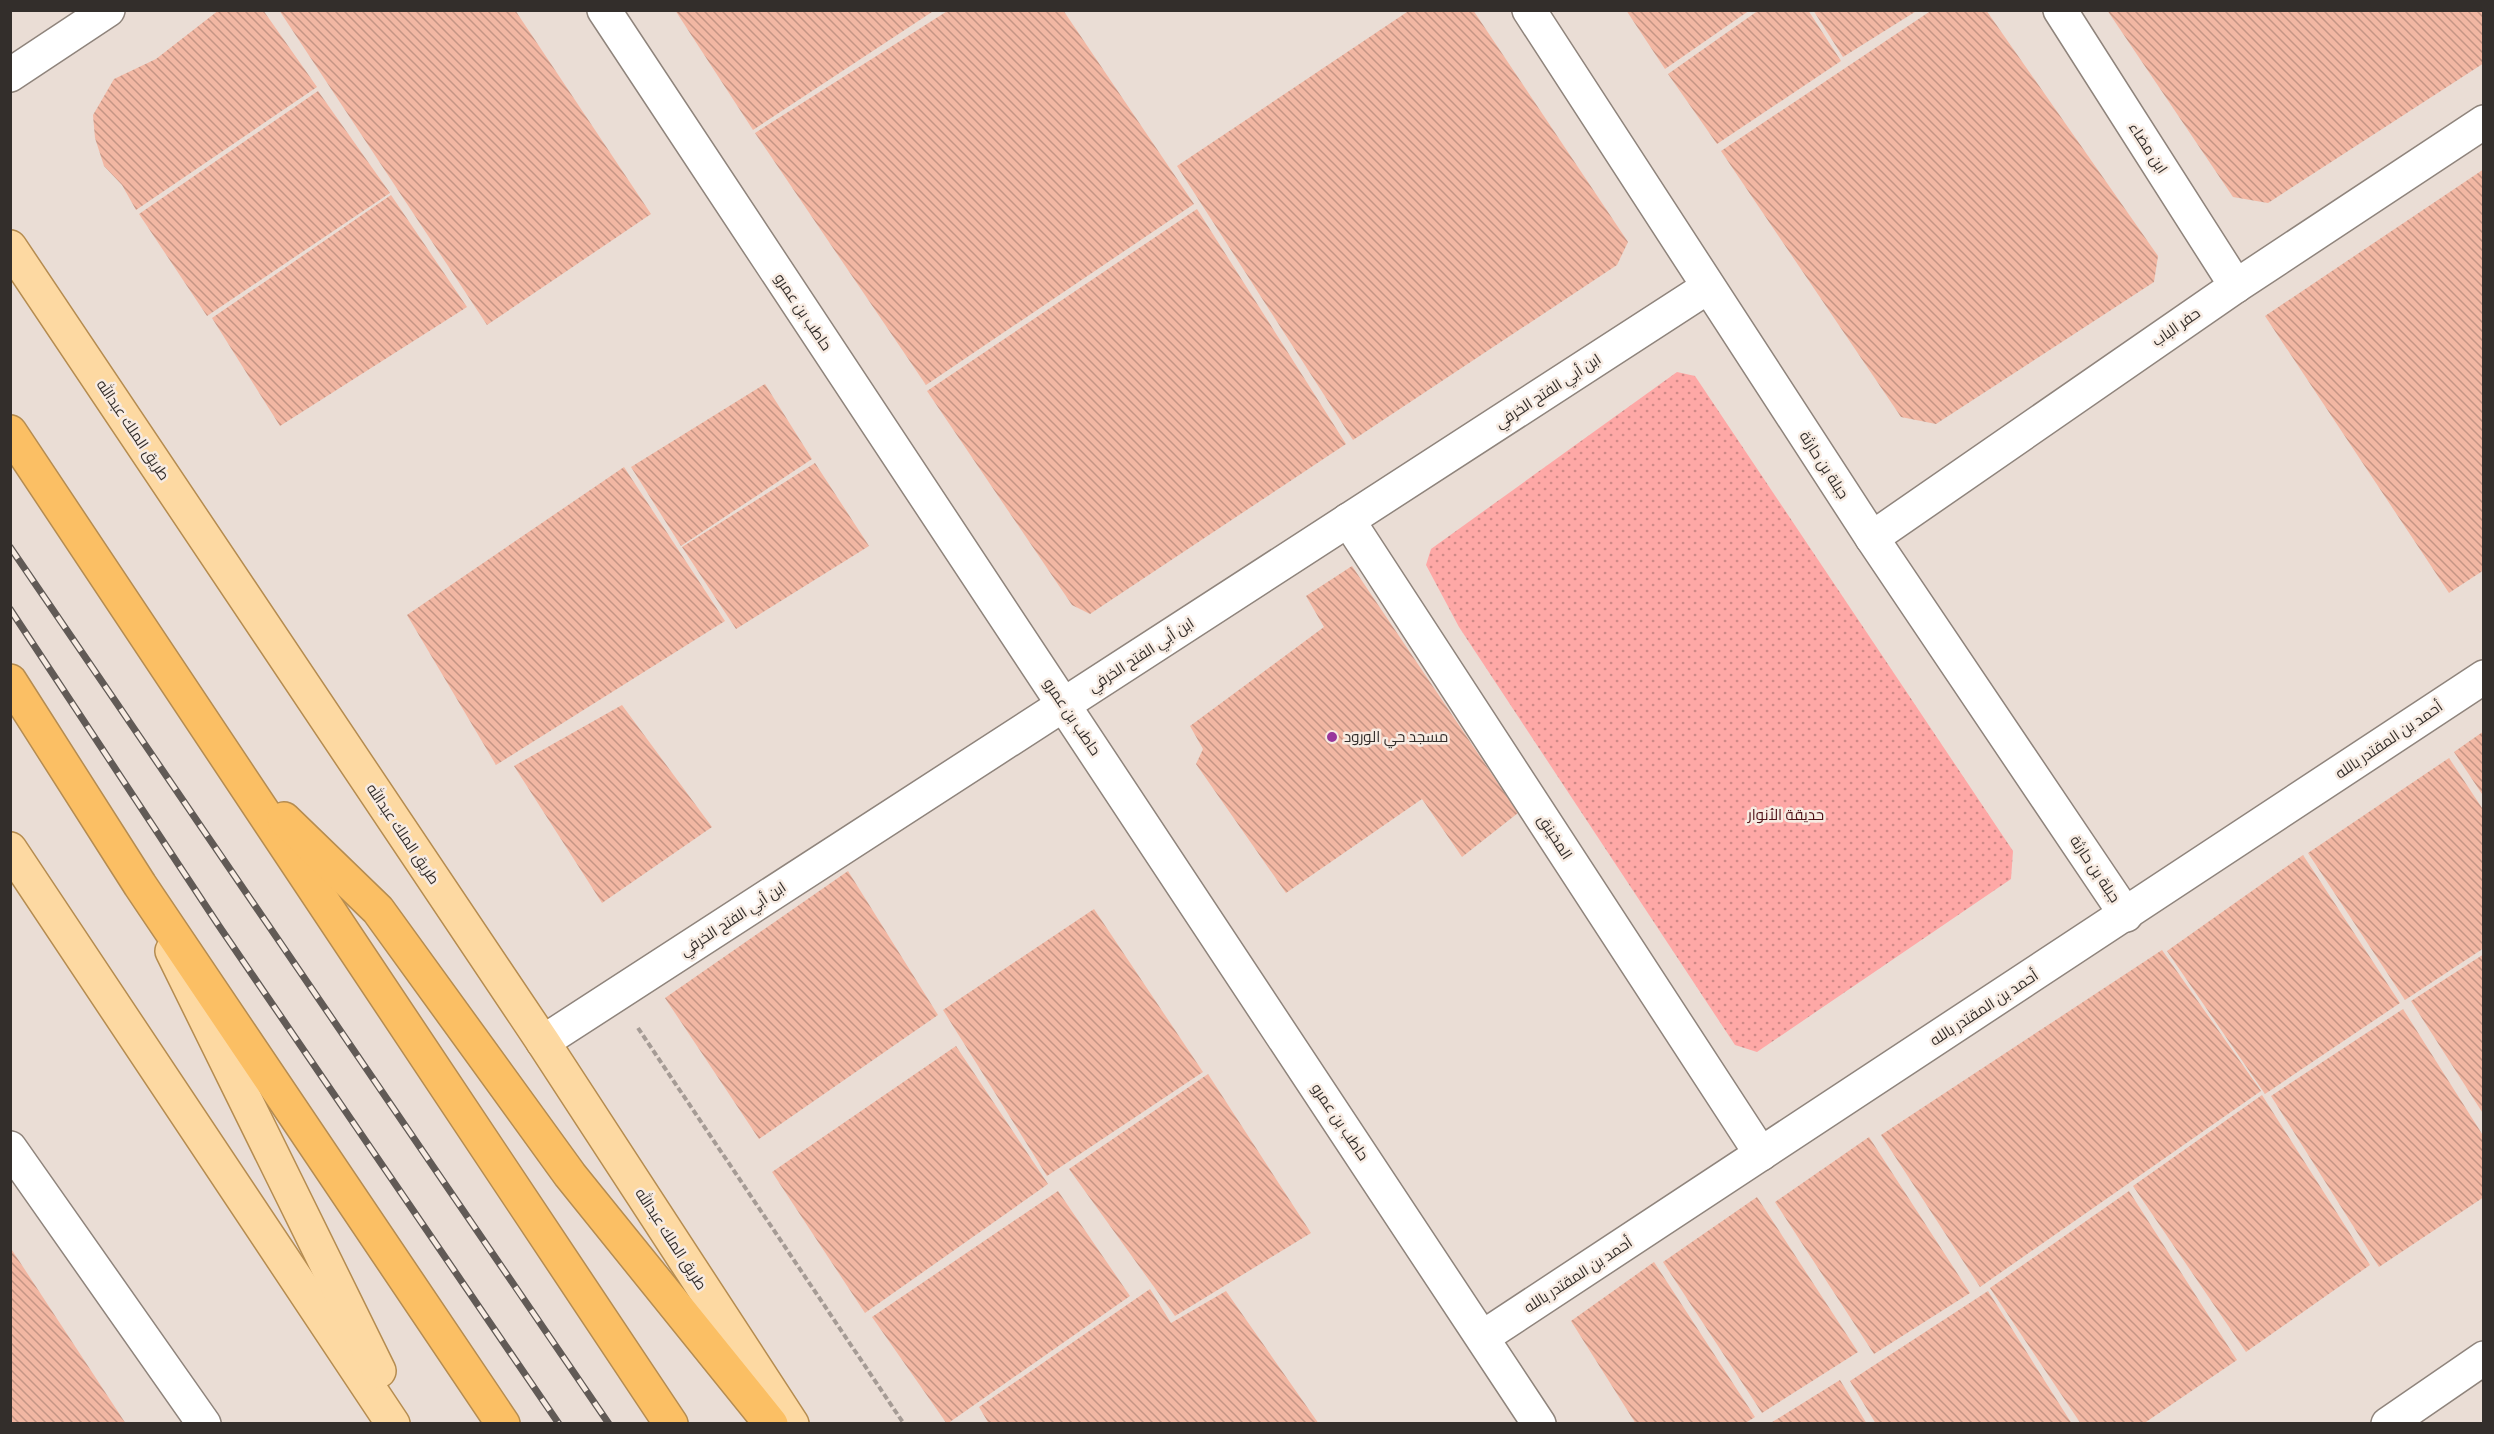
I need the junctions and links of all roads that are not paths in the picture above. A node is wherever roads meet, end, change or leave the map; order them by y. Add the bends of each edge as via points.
1 (108, 10) edge
2 (604, 10) edge
3 (1529, 10) edge
4 (2060, 10) edge
5 (10, 75) edge
6 (2484, 122) edge
7 (10, 247) edge
8 (2236, 286) junction
9 (1708, 287) junction
10 (10, 432) edge
11 (1348, 520) junction
12 (1872, 538) junction
13 (2484, 677) edge
14 (10, 681) edge
15 (1064, 705) junction
16 (237, 773) junction
17 (10, 849) edge
18 (140, 885) junction
19 (2126, 915) junction
20 (543, 1042) junction
21 (10, 1148) edge
22 (1761, 1154) junction
23 (1483, 1337) junction
24 (2484, 1358) edge
25 (204, 1424) edge
26 (393, 1424) edge
27 (405, 1424) edge
28 (503, 1424) edge
29 (671, 1424) edge
30 (771, 1424) edge
31 (792, 1424) edge
32 (1539, 1424) edge
33 (2388, 1424) edge

1 - 5 street
2 - 15 street, حاطب بن عمرو
3 - 9 street, جبلة بن حارثة
4 - 8 street, ابن مضاء
6 - 8 street, حفر الباب
7 - 20 main road, طريق الملك عبدالله
8 - 12 street, حفر الباب
9 - 11 street, ابن أبي الفتح الخرفي
9 - 12 street, جبلة بن حارثة
10 - 16 highway
11 - 15 street, ابن أبي الفتح الخرفي
11 - 22 street, المخينق
12 - 19 street, جبلة بن حارثة
13 - 19 street, أحمد بن المقتدر بالله
14 - 18 highway
15 - 20 street, ابن أبي الفتح الخرفي
15 - 23 street, حاطب بن عمرو
16 - 29 highway
16 - 30 highway via 378,910 570,1175
17 - 26 main road
18 - 27 main road
18 - 28 highway
19 - 22 street, أحمد بن المقتدر بالله
20 - 31 main road, طريق الملك عبدالله
21 - 25 street
22 - 23 street, أحمد بن المقتدر بالله
23 - 32 street, حاطب بن عمرو
24 - 33 street

